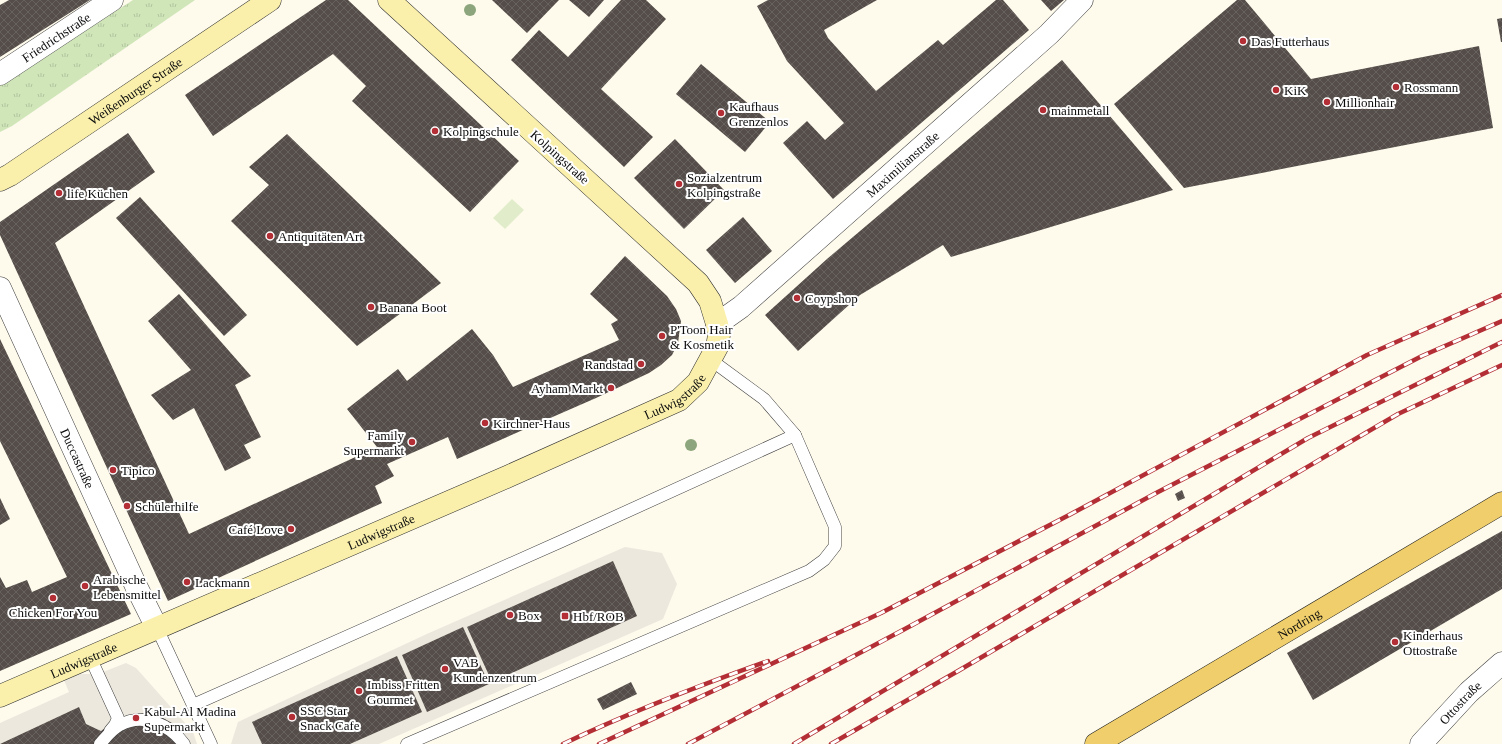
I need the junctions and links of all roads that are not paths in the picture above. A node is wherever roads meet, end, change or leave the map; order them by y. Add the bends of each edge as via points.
1 (112, 0) edge
2 (270, 0) edge
3 (389, 0) edge
4 (1082, 0) edge
5 (0, 74) edge
6 (0, 180) edge
7 (0, 288) edge
8 (717, 324) junction
9 (711, 360) junction
10 (795, 436) junction
11 (1502, 503) edge
12 (157, 628) junction
13 (90, 657) junction
14 (1502, 663) edge
15 (0, 696) edge
16 (193, 705) junction
17 (99, 744) edge
18 (184, 744) edge
19 (211, 744) edge
20 (406, 744) edge
21 (1096, 744) edge
22 (1421, 744) edge

1 - 5 street, Friedrichstraße
2 - 6 street, Weißenburger Straße
3 - 8 street, Kolpingstraße via 698,283 710,301
4 - 8 street, Maximilianstraße via 1037,44 740,307
7 - 12 street, Duccastraße
8 - 9 street, Ludwigstraße via 717,347
9 - 10 lane via 764,399
9 - 12 street, Ludwigstraße via 698,382 679,400
10 - 16 lane
10 - 20 lane via 835,527 835,546 824,560 809,571
11 - 21 main road, Nordring
12 - 13 street, Ludwigstraße
12 - 16 lane
13 - 15 street, Ludwigstraße
13 - 17 lane via 118,718
14 - 22 street, Ottostraße via 1469,692
16 - 19 lane
17 - 18 lane via 121,725 140,720 167,727

